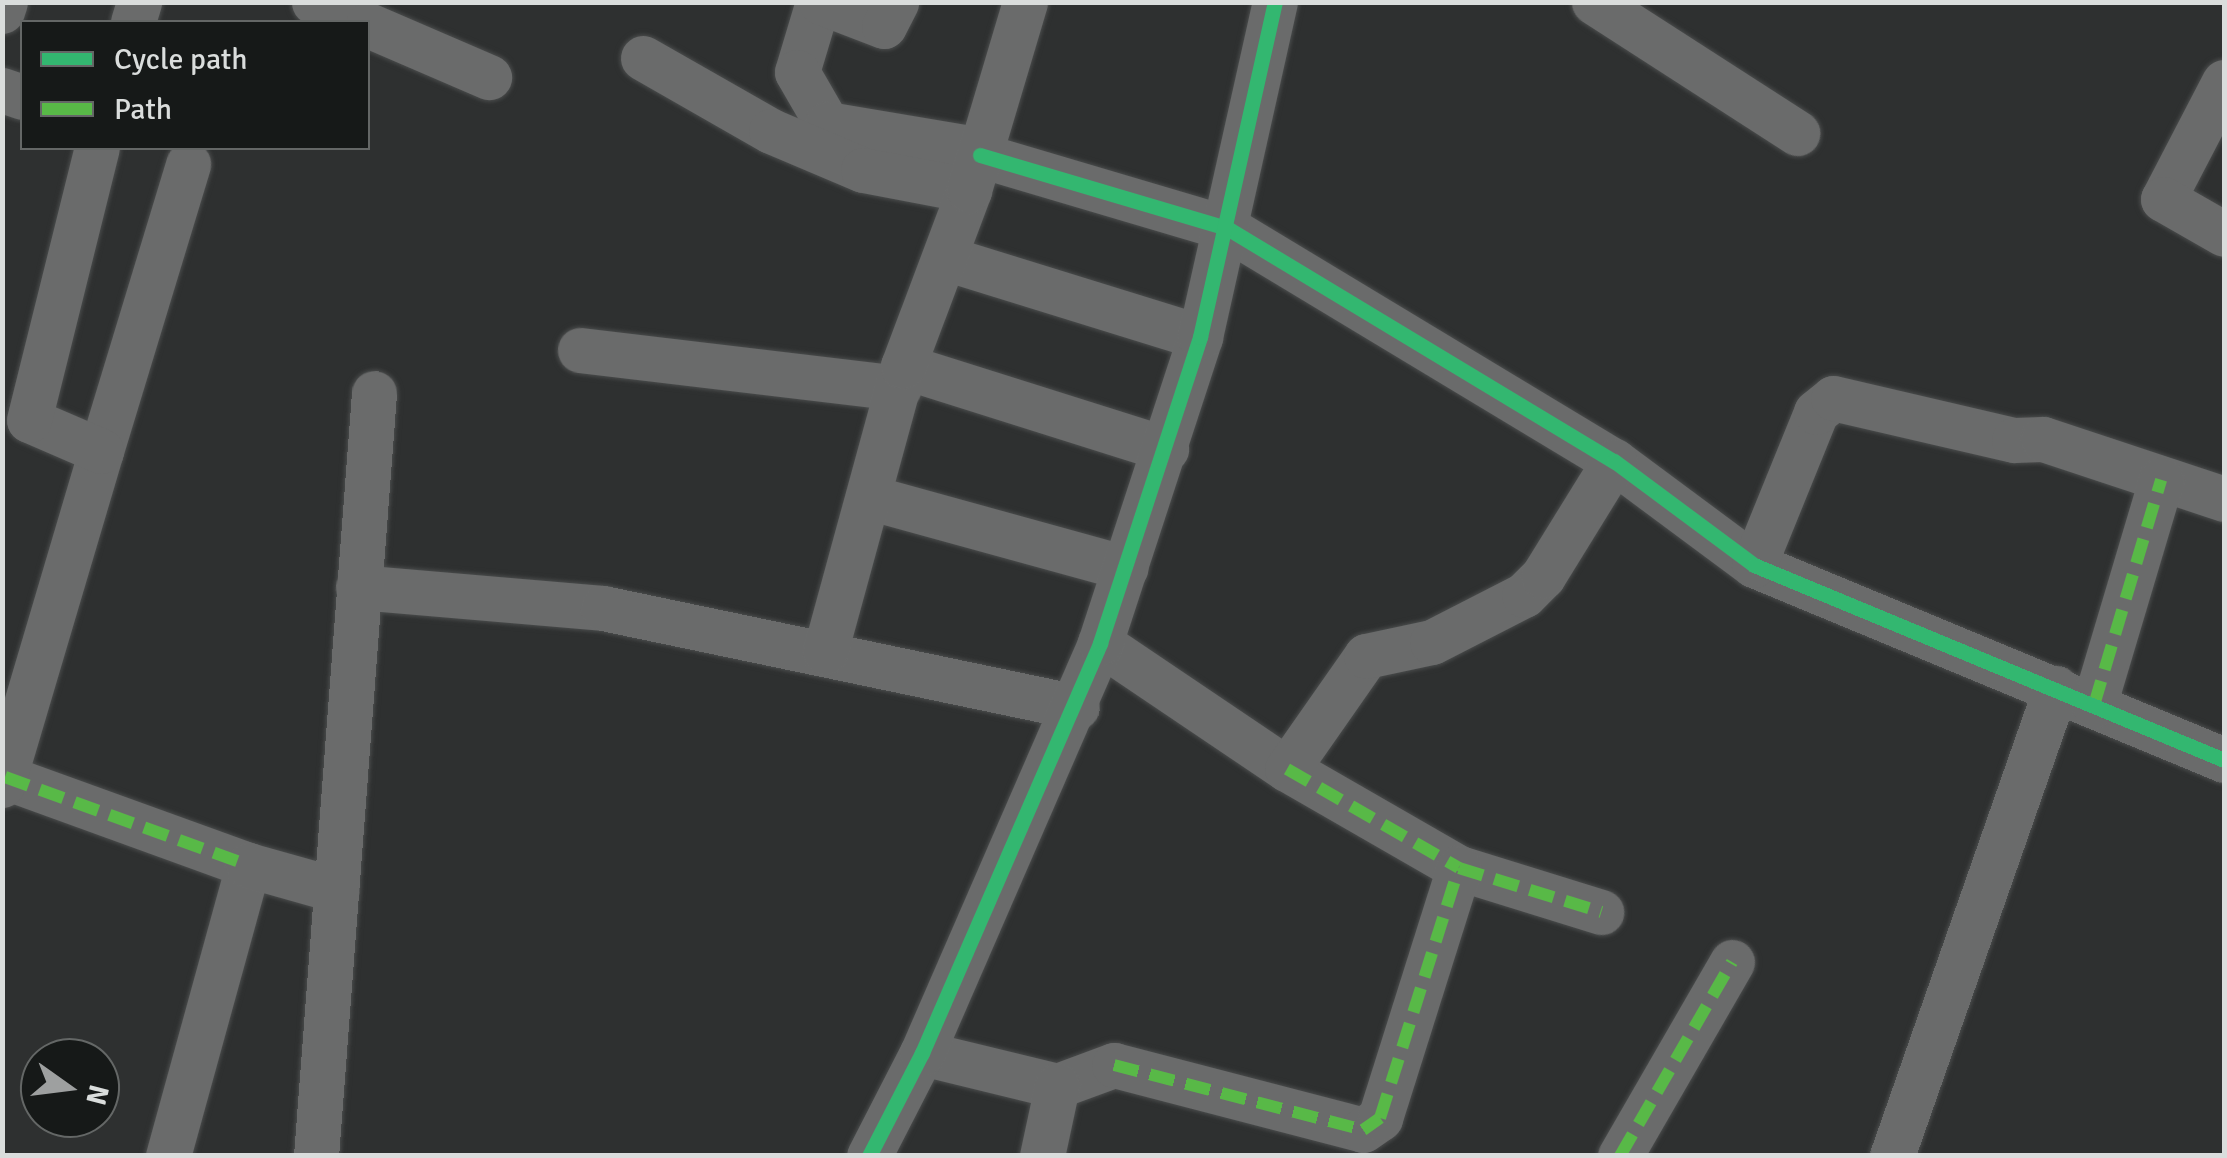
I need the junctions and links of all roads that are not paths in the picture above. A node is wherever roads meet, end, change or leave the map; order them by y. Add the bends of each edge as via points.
1 (6, 2) edge
2 (314, 2) edge
3 (819, 2) edge
4 (896, 2) edge
5 (1024, 2) edge
6 (1275, 2) edge
7 (1594, 2) edge
8 (2, 12) edge
9 (355, 20) edge
10 (370, 27) edge
11 (644, 58) dead end
12 (489, 77) dead end
13 (2224, 82) edge
14 (1797, 133) dead end
15 (96, 150) edge
16 (188, 164) dead end
17 (977, 165) junction
18 (1227, 228) junction
19 (2224, 234) edge
20 (945, 258) junction
21 (1200, 337) junction
22 (580, 350) dead end
23 (901, 377) junction
24 (374, 393) dead end
25 (16, 414) edge
26 (1166, 449) junction
27 (101, 451) junction
28 (1614, 461) junction
29 (2161, 480) junction
30 (872, 498) junction
31 (2224, 499) edge
32 (1754, 565) junction
33 (1126, 568) junction
34 (358, 587) junction
35 (1100, 643) junction
36 (825, 652) junction
37 (2075, 696) junction
38 (1078, 708) junction
39 (2222, 755) edge
40 (1287, 769) junction
41 (4, 781) edge
42 (248, 865) junction
43 (1459, 868) junction
44 (337, 890) junction
45 (1601, 912) dead end
46 (1732, 962) dead end
47 (922, 1053) junction
48 (1057, 1086) junction
49 (168, 1156) edge
50 (316, 1156) edge
51 (870, 1156) edge
52 (1042, 1156) edge
53 (1620, 1156) edge
54 (1892, 1156) edge

1 - 8 street
2 - 9 street
3 - 4 street via 884,26
3 - 17 street via 797,72 827,124
5 - 17 street
6 - 18 street
7 - 14 street
10 - 12 street
11 - 17 street via 771,130 863,170
13 - 19 street via 2163,199
15 - 25 street
16 - 27 street
17 - 18 street
17 - 20 street
18 - 21 street
18 - 28 street
20 - 21 street
20 - 23 street
21 - 26 street
22 - 23 street
23 - 26 street
23 - 30 street
24 - 34 street
25 - 27 street
26 - 33 street
27 - 41 street
28 - 32 street
28 - 40 street via 1543,576 1524,595 1432,642 1366,656
29 - 31 street
29 - 32 street via 2043,439 2014,440 1833,398 1816,412
29 - 37 street
30 - 33 street
30 - 36 street
32 - 37 street
33 - 35 street
34 - 36 street via 582,605
34 - 44 street
35 - 38 street
35 - 40 street
36 - 38 street
37 - 39 street
37 - 54 street
38 - 47 street
40 - 43 street
41 - 42 street
42 - 44 street
42 - 49 street
43 - 45 street
43 - 48 street via 1380,1118 1363,1130 1114,1065
44 - 50 street
46 - 53 street
47 - 48 street
47 - 51 street
48 - 52 street

